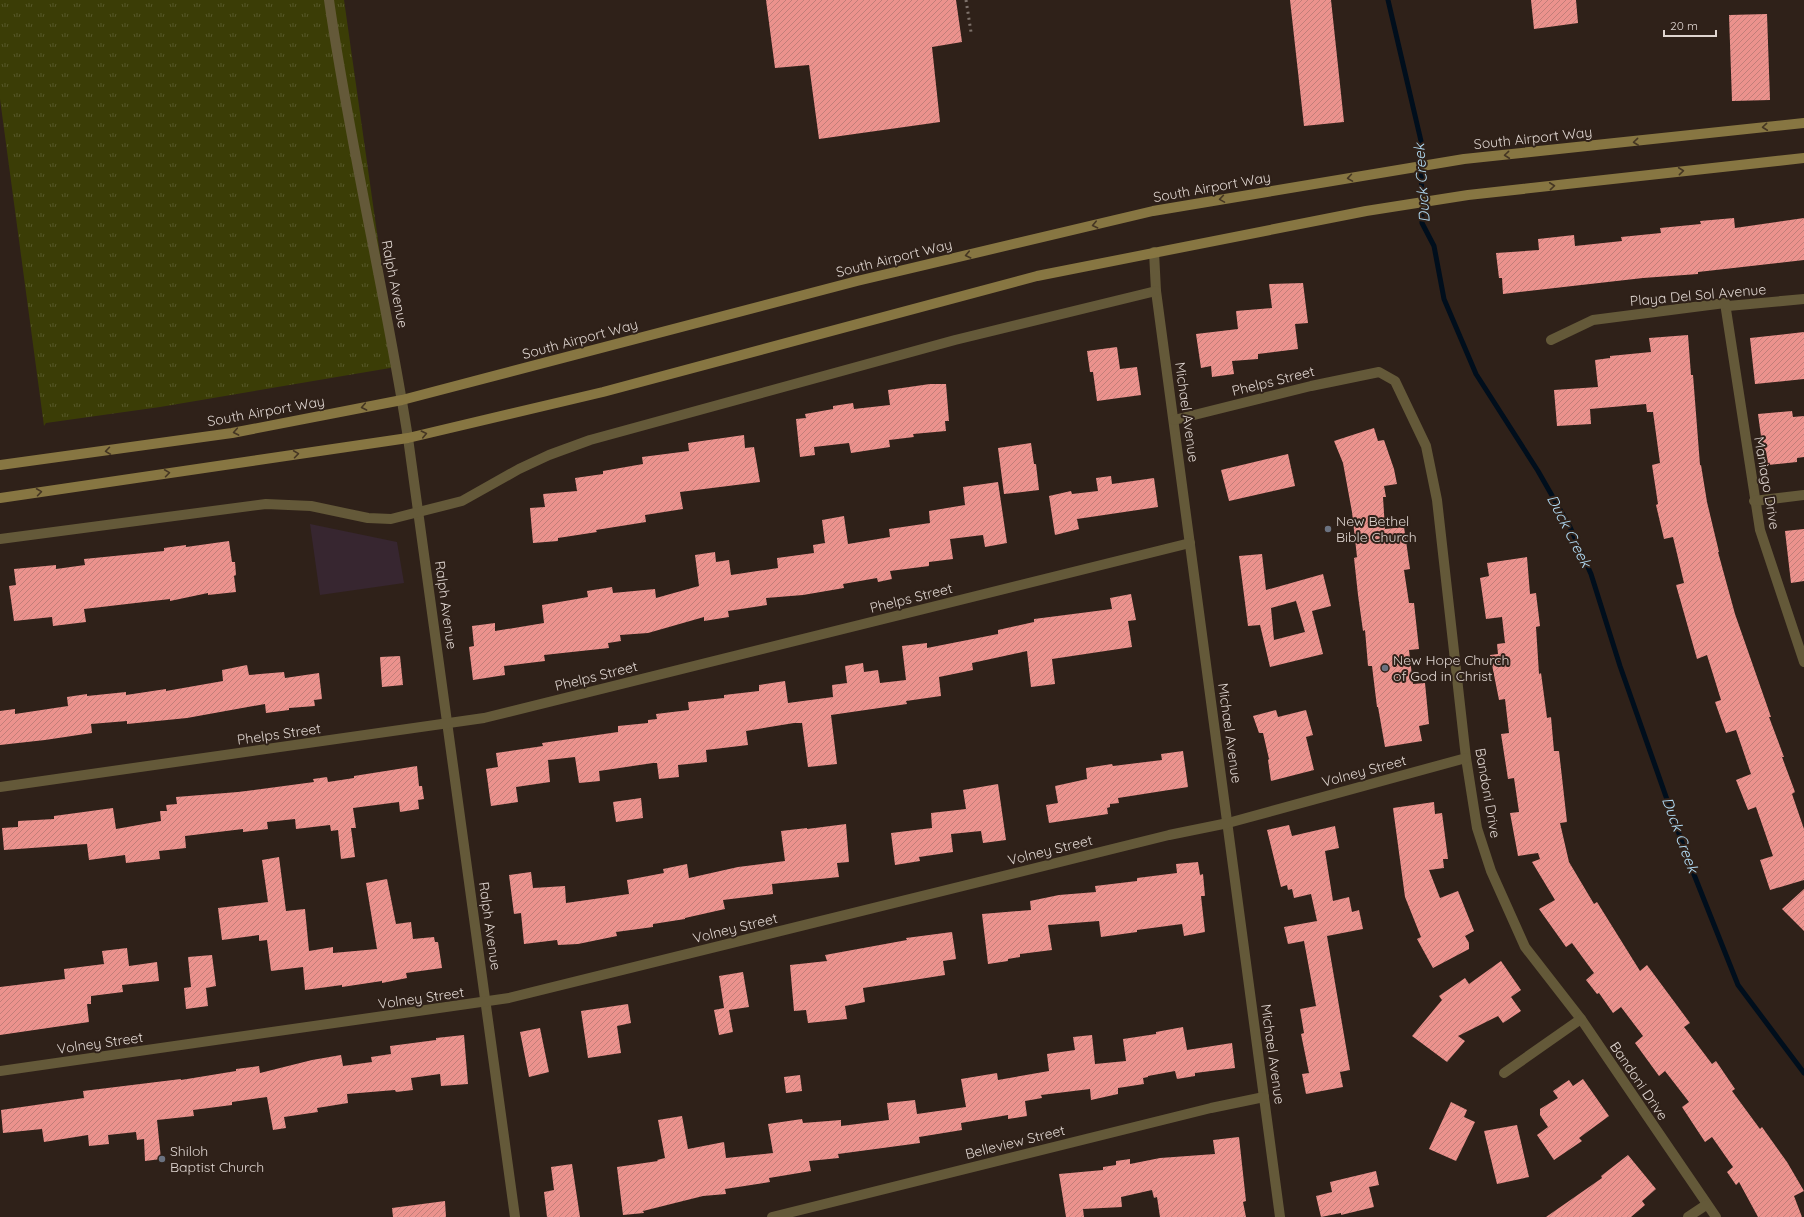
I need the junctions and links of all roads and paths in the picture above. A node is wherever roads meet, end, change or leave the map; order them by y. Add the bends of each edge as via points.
1 (330, 0) edge
2 (1804, 123) edge
3 (1804, 158) edge
4 (1154, 252) junction
5 (1156, 292) junction
6 (1804, 299) edge
7 (1725, 303) junction
8 (1551, 340) dead end
9 (1379, 372) joint
10 (402, 400) junction
11 (1174, 420) junction
12 (408, 438) junction
13 (0, 465) edge
14 (1804, 495) edge
15 (0, 498) edge
16 (1754, 501) junction
17 (420, 513) junction
18 (0, 539) edge
19 (1190, 543) junction
20 (1804, 662) edge
21 (448, 724) junction
22 (1466, 758) junction
23 (0, 787) edge
24 (1228, 823) junction
25 (486, 1002) junction
26 (1581, 1019) junction
27 (0, 1071) edge
28 (1504, 1073) dead end
29 (1264, 1097) junction
30 (1706, 1205) junction
31 (515, 1217) edge
32 (772, 1217) edge
33 (1280, 1217) edge
34 (1688, 1217) edge
35 (1716, 1217) edge

1 - 10 street, Ralph Avenue via 351,130
2 -> 10 main road, South Airport Way via 1452,162 1153,211 857,281
4 -> 3 main road via 1366,211 1458,197
4 - 5 street, Michael Avenue
12 -> 4 main road via 603,392 1037,276
5 - 11 street, Michael Avenue
5 - 17 street via 955,340 590,440 548,455 462,501
6 - 7 street, Playa Del Sol Avenue via 1728,306
7 - 8 street, Playa Del Sol Avenue via 1593,320
7 - 16 street, Maniago Drive
9 - 11 street, Phelps Street
9 - 22 street, Bandoni Drive via 1395,381 1426,446 1437,500
10 - 12 street, Ralph Avenue
10 -> 13 main road, South Airport Way via 232,433
11 - 19 street, Michael Avenue
15 -> 12 main road
12 - 17 street, Ralph Avenue
14 - 16 street
16 - 20 street, Maniago Drive via 1760,530
17 - 18 street via 391,519 368,518 311,506 266,504
17 - 21 street, Ralph Avenue
19 - 21 street, Phelps Street via 492,716
19 - 24 street, Michael Avenue
21 - 23 street, Phelps Street
21 - 25 street, Ralph Avenue
22 - 24 street, Volney Street
22 - 26 street, Bandoni Drive via 1477,828 1508,912 1525,948
24 - 25 street, Volney Street via 1169,835
24 - 29 street, Michael Avenue
25 - 27 street, Volney Street
25 - 31 street, Ralph Avenue
26 - 28 street
26 - 30 street, Bandoni Drive
29 - 32 street, Belleview Street
29 - 33 street, Michael Avenue
30 - 34 street
30 - 35 street, Bandoni Drive

